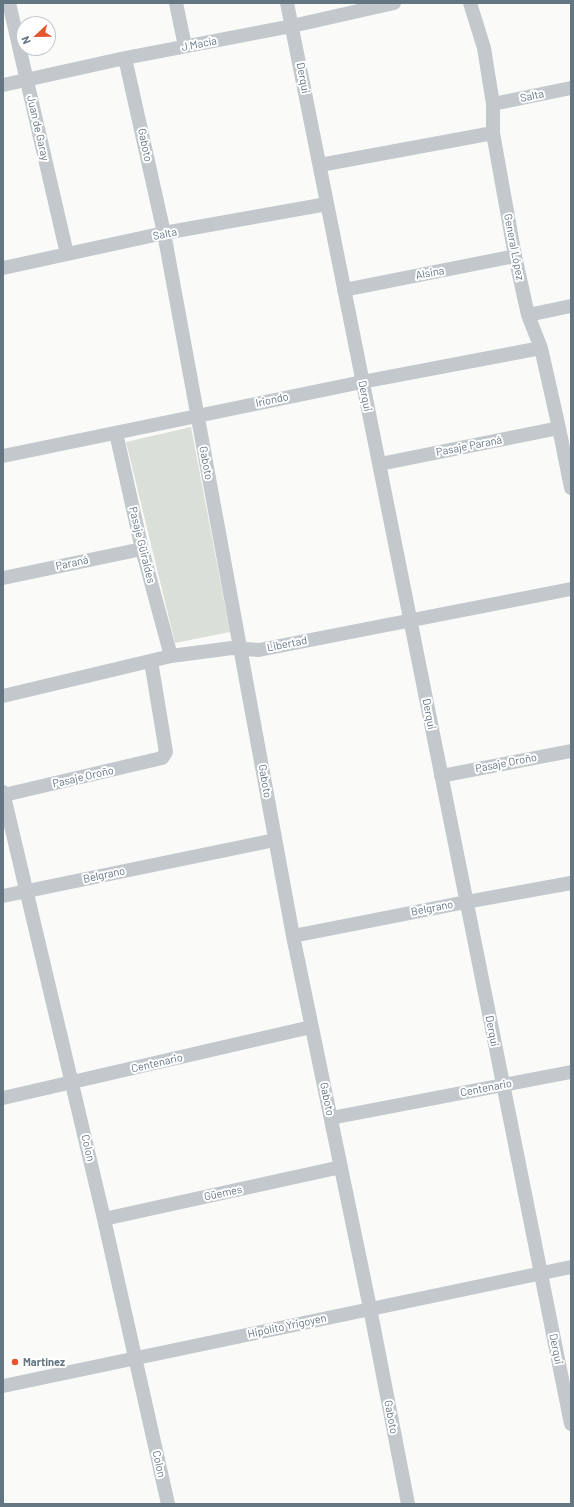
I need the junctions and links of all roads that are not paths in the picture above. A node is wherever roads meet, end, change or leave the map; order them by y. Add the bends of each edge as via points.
1 (9, 3) edge
2 (176, 3) edge
3 (287, 3) edge
4 (394, 3) edge
5 (470, 3) edge
6 (292, 26) junction
7 (185, 46) junction
8 (125, 58) junction
9 (27, 79) junction
10 (3, 85) edge
11 (571, 88) edge
12 (493, 104) junction
13 (493, 133) junction
14 (320, 165) junction
15 (327, 204) junction
16 (164, 233) junction
17 (67, 254) junction
18 (515, 256) junction
19 (3, 268) edge
20 (344, 290) junction
21 (571, 306) edge
22 (528, 315) junction
23 (541, 348) junction
24 (362, 382) junction
25 (197, 416) junction
26 (559, 428) junction
27 (116, 433) junction
28 (3, 456) edge
29 (380, 464) junction
30 (571, 488) edge
31 (142, 549) junction
32 (3, 578) edge
33 (571, 589) edge
34 (410, 620) junction
35 (241, 649) junction
36 (171, 656) junction
37 (151, 661) junction
38 (3, 696) edge
39 (571, 751) edge
40 (441, 776) junction
41 (3, 794) edge
42 (275, 840) junction
43 (571, 883) edge
44 (27, 891) junction
45 (3, 896) edge
46 (466, 902) junction
47 (293, 936) junction
48 (312, 1027) junction
49 (571, 1072) edge
50 (73, 1082) junction
51 (503, 1085) junction
52 (3, 1098) edge
53 (331, 1118) junction
54 (341, 1167) junction
55 (104, 1219) junction
56 (571, 1267) edge
57 (540, 1273) junction
58 (370, 1308) junction
59 (136, 1358) junction
60 (3, 1386) edge
61 (571, 1424) edge
62 (168, 1504) edge
63 (408, 1504) edge

1 - 9 street, Juan de Garay
2 - 7 street
3 - 6 street, Derqui
4 - 6 street, J Macía
5 - 12 street, General López via 484,48
6 - 7 street, J Macía
6 - 14 street, Derqui
7 - 8 street, J Macía
8 - 9 street, J Macía
8 - 16 street, Gaboto
9 - 10 street, J Macía
9 - 17 street, Juan de Garay
11 - 12 street, Salta
12 - 13 street, General López
13 - 14 street
13 - 18 street, General López
14 - 15 street, Derqui
15 - 16 street, Salta
15 - 20 street, Derqui
16 - 17 street, Salta
16 - 25 street, Gaboto
17 - 19 street, Salta
18 - 20 street, Alsina
18 - 22 street, General López
20 - 24 street, Derqui
21 - 22 street
22 - 23 street, General López
23 - 24 street, Iriondo
23 - 26 street, General López
24 - 25 street, Iriondo
24 - 29 street, Derqui
25 - 27 street, Iriondo
25 - 35 street, Gaboto
26 - 29 street, Pasaje Paraná
26 - 30 street, General López
27 - 28 street, Iriondo
27 - 31 street, Pasaje Güiraldes
29 - 34 street, Derqui
31 - 32 street, Paraná
31 - 36 street, Pasaje Güiraldes
33 - 34 street, Libertad
34 - 35 street, Libertad via 259,650
34 - 40 street, Derqui
35 - 36 street, Libertad
35 - 42 street, Gaboto
36 - 37 street, Libertad
37 - 38 street, Libertad
37 - 41 street, Pasaje Oroño via 166,752 162,758
39 - 40 street, Pasaje Oroño
40 - 46 street, Derqui
41 - 44 street, Colon
42 - 44 street, Belgrano
42 - 47 street, Gaboto
43 - 46 street, Belgrano
44 - 45 street, Belgrano
44 - 50 street, Colon
46 - 47 street, Belgrano
46 - 51 street, Derqui
47 - 48 street, Gaboto
48 - 50 street, Centenario
48 - 53 street, Gaboto
49 - 51 street, Centenario
50 - 52 street, Centenario
50 - 55 street, Colon
51 - 53 street, Centenario
51 - 57 street, Derqui
53 - 54 street, Gaboto
54 - 55 street, Güemes
54 - 58 street, Gaboto
55 - 59 street, Colon
56 - 57 street, Hipólito Yrigoyen
57 - 58 street, Hipólito Yrigoyen
57 - 61 street, Derqui
58 - 59 street, Hipólito Yrigoyen
58 - 63 street, Gaboto
59 - 60 street, Hipólito Yrigoyen
59 - 62 street, Colon

